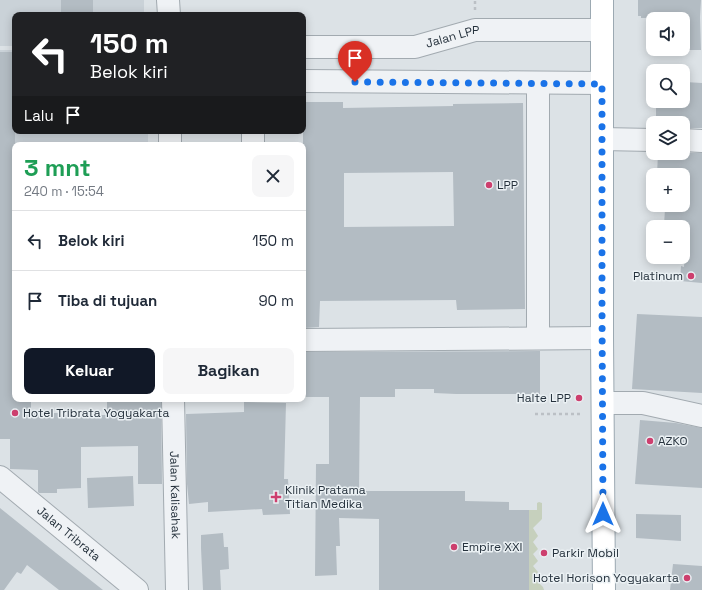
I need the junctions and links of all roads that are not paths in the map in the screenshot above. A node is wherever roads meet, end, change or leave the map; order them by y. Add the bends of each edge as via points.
1 (168, 0) edge
2 (602, 0) edge
3 (169, 12) edge
4 (602, 30) junction
5 (306, 47) edge
6 (367, 47) junction
7 (414, 47) junction
8 (306, 81) edge
9 (368, 82) junction
10 (412, 82) junction
11 (538, 83) junction
12 (602, 84) junction
13 (602, 139) junction
14 (646, 140) edge
15 (690, 140) edge
16 (702, 141) edge
17 (538, 338) junction
18 (602, 338) junction
19 (306, 340) edge
20 (173, 402) edge
21 (603, 409) junction
22 (702, 416) edge
23 (0, 477) edge
24 (137, 590) edge
25 (177, 590) edge
26 (604, 590) edge

1 - 3 street
2 - 4 main road
4 - 7 street, Jalan LPP via 475,30
4 - 12 main road
5 - 6 street, Jalan LPP
6 - 7 street, Jalan LPP
6 - 9 street
7 - 10 street
8 - 9 street
9 - 10 street
10 - 11 street
11 - 12 street
11 - 17 street
12 - 13 main road
13 - 14 street
13 - 18 main road
15 - 16 street
17 - 18 street
17 - 19 street
18 - 21 main road
20 - 25 street, Jalan Kalisahak
21 - 22 street via 643,403
21 - 26 main road
23 - 24 street, Jalan Tribrata

